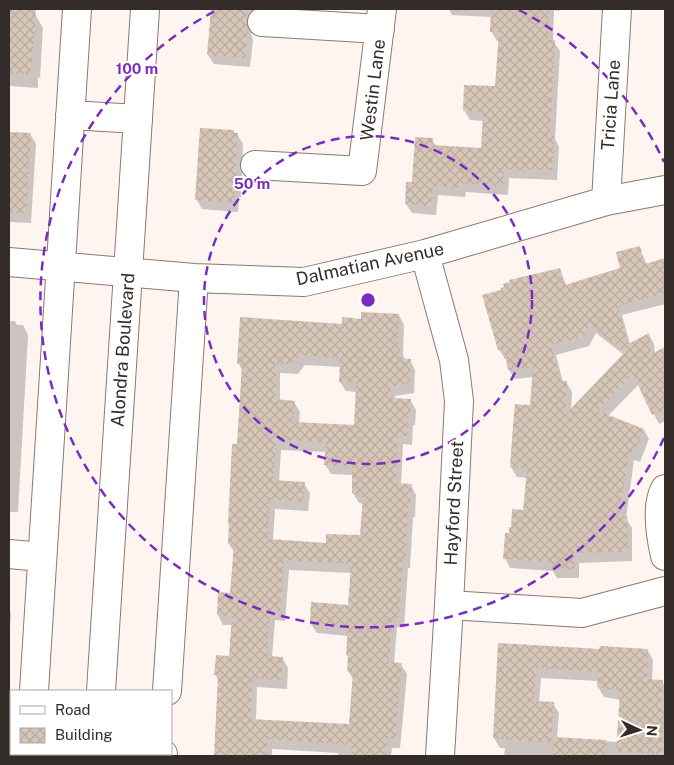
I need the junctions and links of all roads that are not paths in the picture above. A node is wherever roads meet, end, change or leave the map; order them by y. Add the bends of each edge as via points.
1 (77, 9) edge
2 (145, 9) edge
3 (617, 9) edge
4 (381, 19) edge
5 (262, 22) dead end
6 (138, 119) junction
7 (70, 120) junction
8 (255, 165) dead end
9 (665, 190) edge
10 (606, 201) junction
11 (426, 254) junction
12 (9, 262) edge
13 (61, 266) junction
14 (128, 273) junction
15 (194, 278) junction
16 (665, 489) edge
17 (9, 554) edge
18 (665, 556) edge
19 (42, 557) junction
20 (665, 591) edge
21 (449, 605) junction
22 (34, 690) edge
23 (101, 690) edge
24 (167, 690) edge
25 (440, 756) edge

1 - 7 street
2 - 6 street, Alondra Boulevard
3 - 10 street, Tricia Lane
4 - 5 street
4 - 8 street, Westin Lane via 362,171
6 - 7 street
6 - 14 street, Alondra Boulevard
7 - 13 street
9 - 10 street, Dalmatian Avenue
10 - 11 street, Dalmatian Avenue
11 - 15 street, Dalmatian Avenue via 304,282
11 - 21 street, Hayford Street via 454,360 459,401
12 - 13 street, Dalmatian Avenue
13 - 14 street, Dalmatian Avenue
13 - 19 street
14 - 15 street, Dalmatian Avenue
14 - 23 street, Alondra Boulevard
15 - 24 street
16 - 18 street via 661,496 660,534
17 - 19 street
19 - 22 street
20 - 21 street via 582,612
21 - 25 street, Hayford Street

